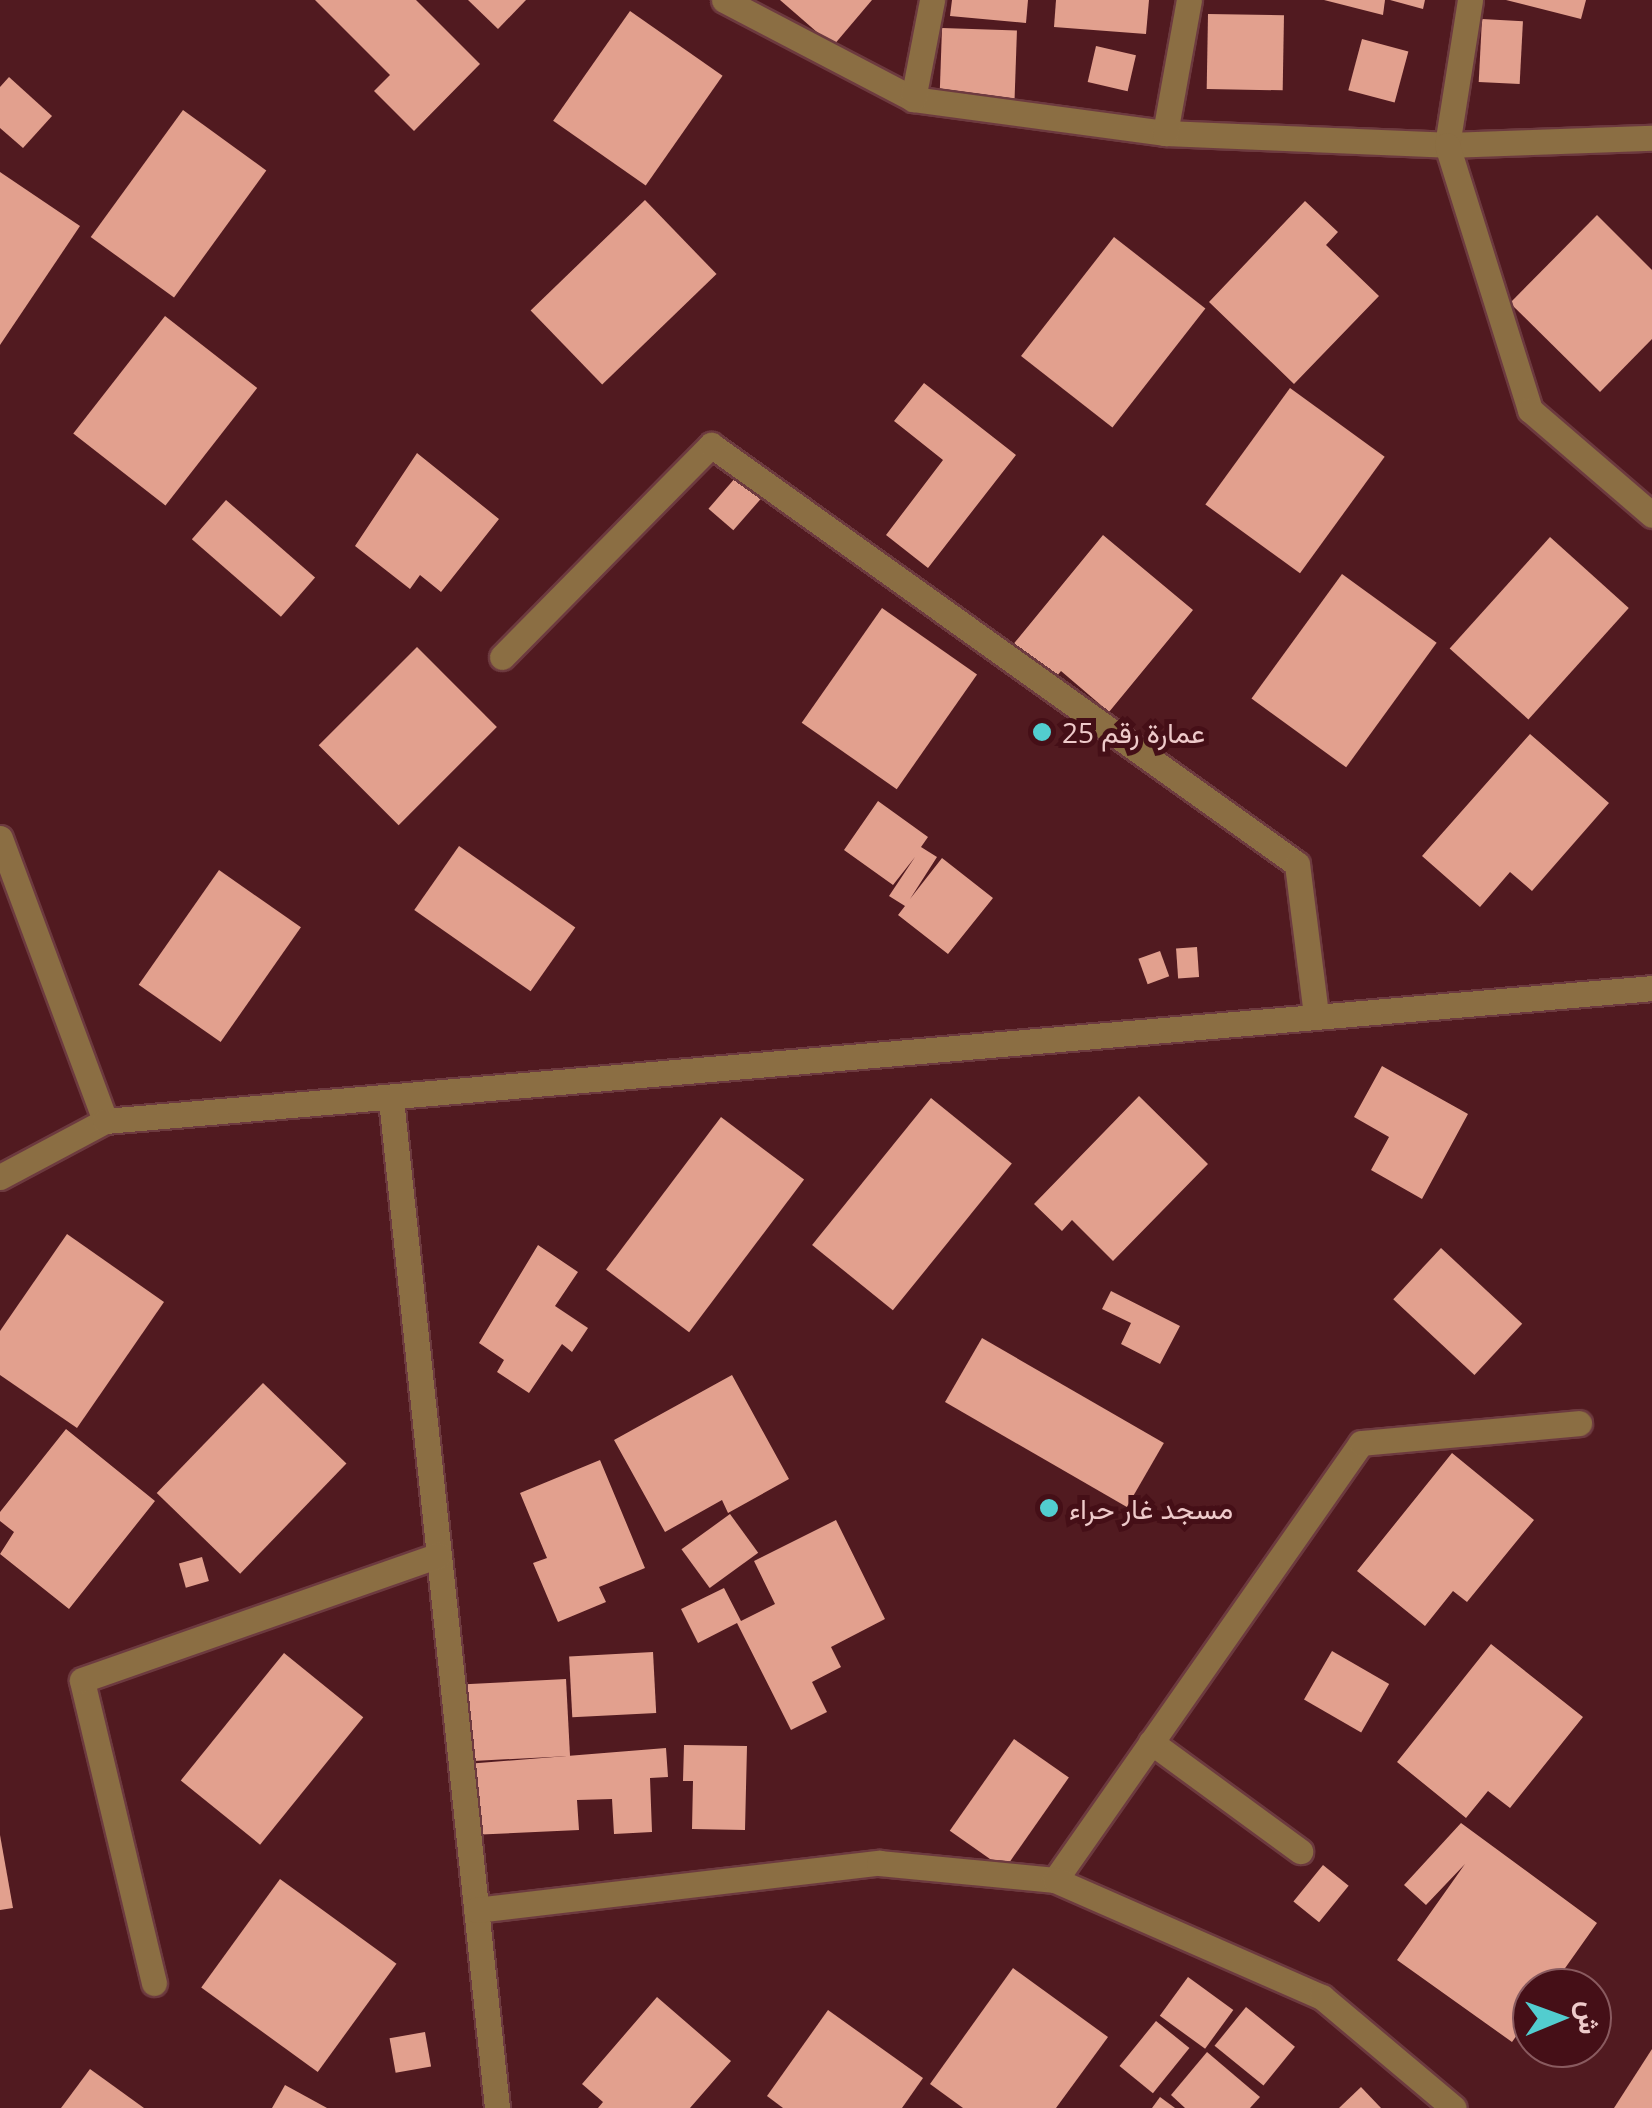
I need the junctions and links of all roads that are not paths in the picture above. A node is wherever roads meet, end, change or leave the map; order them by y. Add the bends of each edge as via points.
1 (724, 0) edge
2 (932, 0) edge
3 (1189, 0) edge
4 (1470, 0) edge
5 (913, 99) junction
6 (1165, 133) junction
7 (1652, 138) edge
8 (1447, 145) junction
9 (1652, 515) edge
10 (502, 658) dead end
11 (0, 838) edge
12 (1652, 988) edge
13 (1316, 1015) junction
14 (391, 1099) junction
15 (105, 1121) junction
16 (0, 1176) edge
17 (1579, 1423) dead end
18 (439, 1555) junction
19 (1151, 1742) junction
20 (1300, 1851) dead end
21 (1055, 1880) junction
22 (476, 1910) junction
23 (154, 1983) dead end
24 (497, 2108) edge
25 (1454, 2108) edge

1 - 5 street
2 - 5 street
3 - 6 street
4 - 8 street
5 - 6 street
6 - 8 street
7 - 8 street
8 - 9 street via 1530,410
10 - 13 street via 711,445 1297,864
11 - 15 street
12 - 13 street
13 - 14 street
14 - 15 street
14 - 18 street
15 - 16 street
17 - 19 street via 1361,1444
18 - 22 street
18 - 23 street via 82,1680
19 - 20 street
19 - 21 street
21 - 22 street via 880,1864
21 - 25 street via 1322,1996
22 - 24 street

